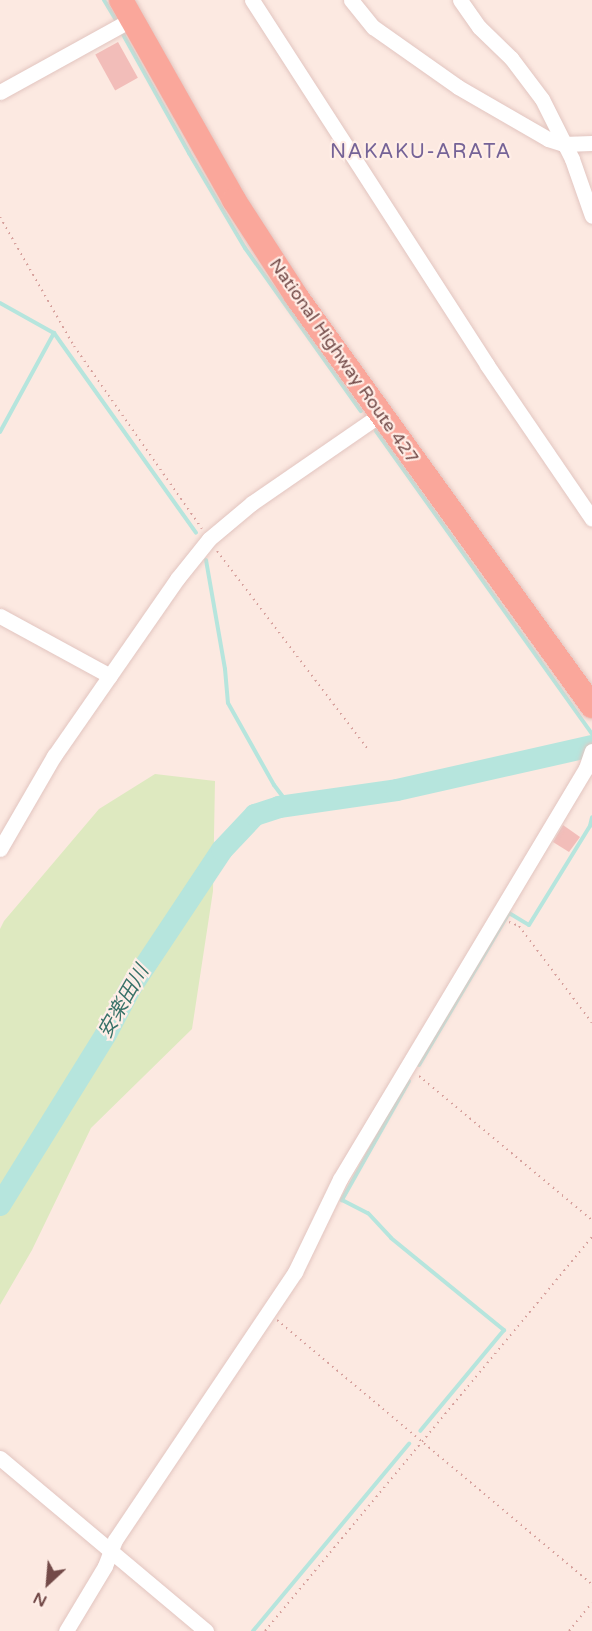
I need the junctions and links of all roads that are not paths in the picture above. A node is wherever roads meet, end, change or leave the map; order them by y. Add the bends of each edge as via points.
1 (252, 0) edge
2 (351, 0) edge
3 (460, 0) edge
4 (127, 10) edge
5 (0, 92) edge
6 (592, 143) edge
7 (563, 144) junction
8 (592, 216) edge
9 (381, 414) junction
10 (592, 519) edge
11 (0, 616) edge
12 (110, 676) junction
13 (592, 706) edge
14 (592, 752) edge
15 (0, 849) edge
16 (0, 1458) edge
17 (111, 1550) junction
18 (66, 1631) edge
19 (206, 1631) edge

1 - 10 street
2 - 7 street via 373,27 400,48 458,87
3 - 7 street via 542,99
4 - 5 street
4 - 9 highway, National Highway Route 427 via 234,200 296,296
6 - 7 street
7 - 8 street
9 - 12 street via 252,503 209,539
9 - 13 highway, National Highway Route 427
11 - 12 street
12 - 15 street via 54,756
14 - 17 street via 340,1179 295,1272
16 - 17 street
17 - 18 street
17 - 19 street

